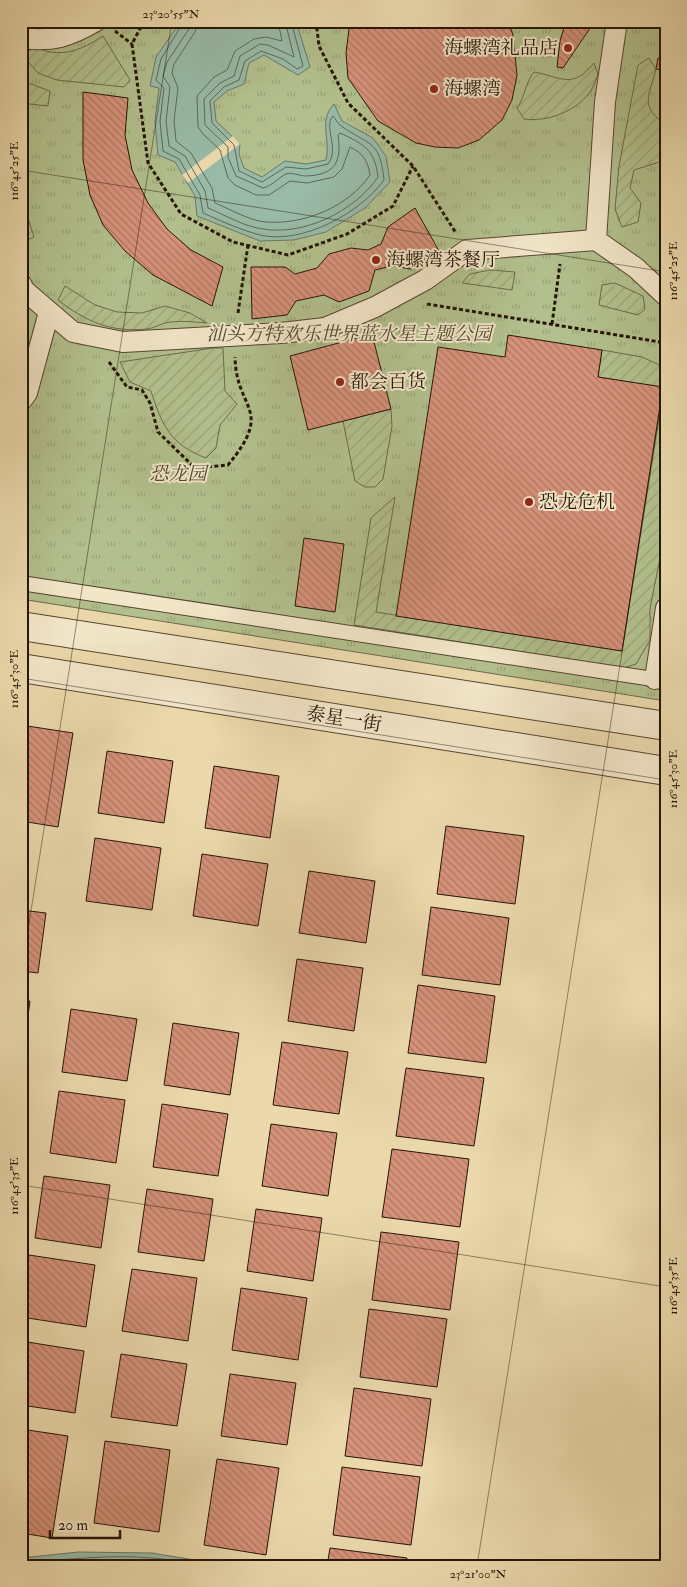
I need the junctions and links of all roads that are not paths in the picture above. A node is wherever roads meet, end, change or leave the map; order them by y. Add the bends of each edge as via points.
1 (96, 21) edge
2 (617, 21) edge
3 (21, 38) edge
4 (596, 240) junction
5 (21, 284) edge
6 (666, 296) edge
7 (49, 312) junction
8 (21, 401) edge
9 (21, 583) edge
10 (666, 608) edge
11 (21, 626) edge
12 (21, 668) edge
13 (660, 680) edge
14 (666, 726) edge
15 (666, 771) edge

1 - 3 street via 72,35 43,41
2 - 4 street via 604,102
4 - 6 street via 636,268
4 - 7 street via 467,250 425,280 325,328 123,342 73,332
5 - 7 street
7 - 8 street via 27,392
9 - 13 lane
10 - 13 street
11 - 14 street
12 - 15 street, 泰星一街

